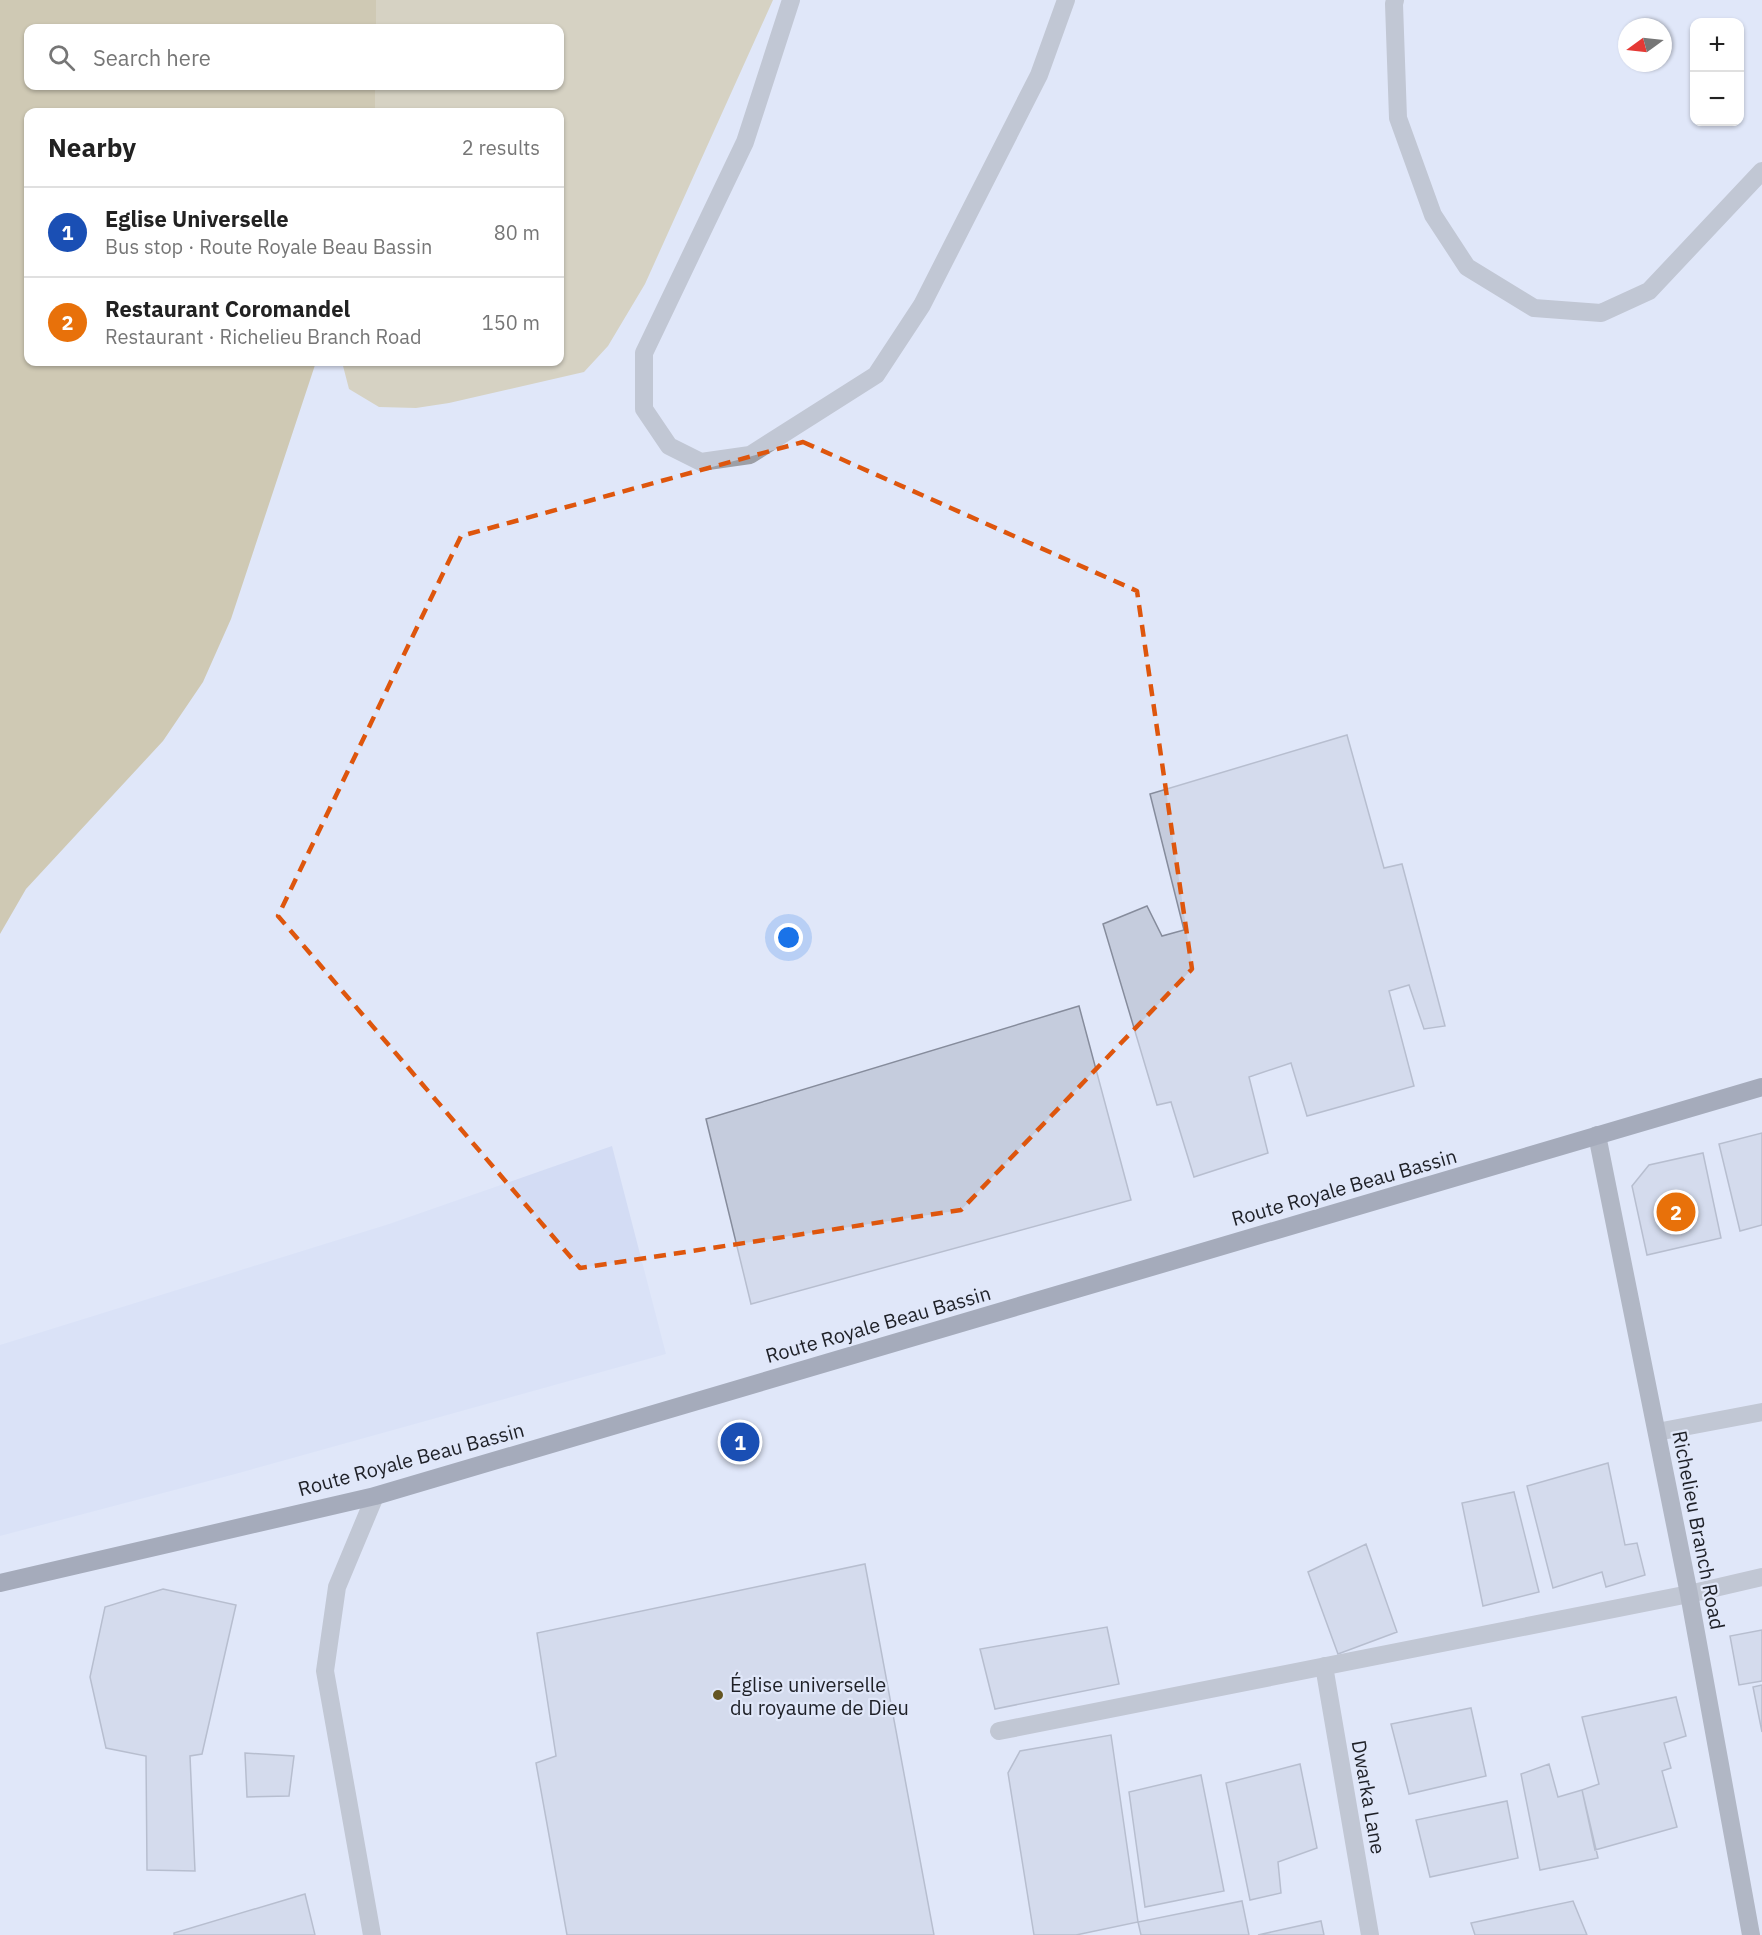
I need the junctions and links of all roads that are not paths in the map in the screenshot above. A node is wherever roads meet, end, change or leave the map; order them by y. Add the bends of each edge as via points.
1 (791, 0) edge
2 (1066, 0) edge
3 (1395, 0) edge
4 (1762, 171) edge
5 (1762, 1086) edge
6 (1598, 1135) junction
7 (1762, 1412) edge
8 (1657, 1432) junction
9 (375, 1496) junction
10 (1762, 1578) edge
11 (0, 1583) edge
12 (1689, 1594) junction
13 (1324, 1666) junction
14 (999, 1731) dead end
15 (372, 1935) edge
16 (1370, 1935) edge
17 (1751, 1935) edge

1 - 2 street via 745,142 644,353 644,409 669,446 701,462 750,455 876,375 922,305 1034,86
3 - 4 street via 1398,118 1433,215 1467,267 1534,308 1601,313 1649,291
5 - 6 main road, Route Royale Beau Bassin
6 - 8 main road, Richelieu Branch Road
6 - 9 main road, Route Royale Beau Bassin
7 - 8 street
8 - 12 main road, Richelieu Branch Road
9 - 11 main road, Route Royale Beau Bassin
9 - 15 street via 337,1587 325,1671
10 - 12 street
12 - 13 street
12 - 17 main road, Richelieu Branch Road
13 - 14 street
13 - 16 street, Dwarka Lane

